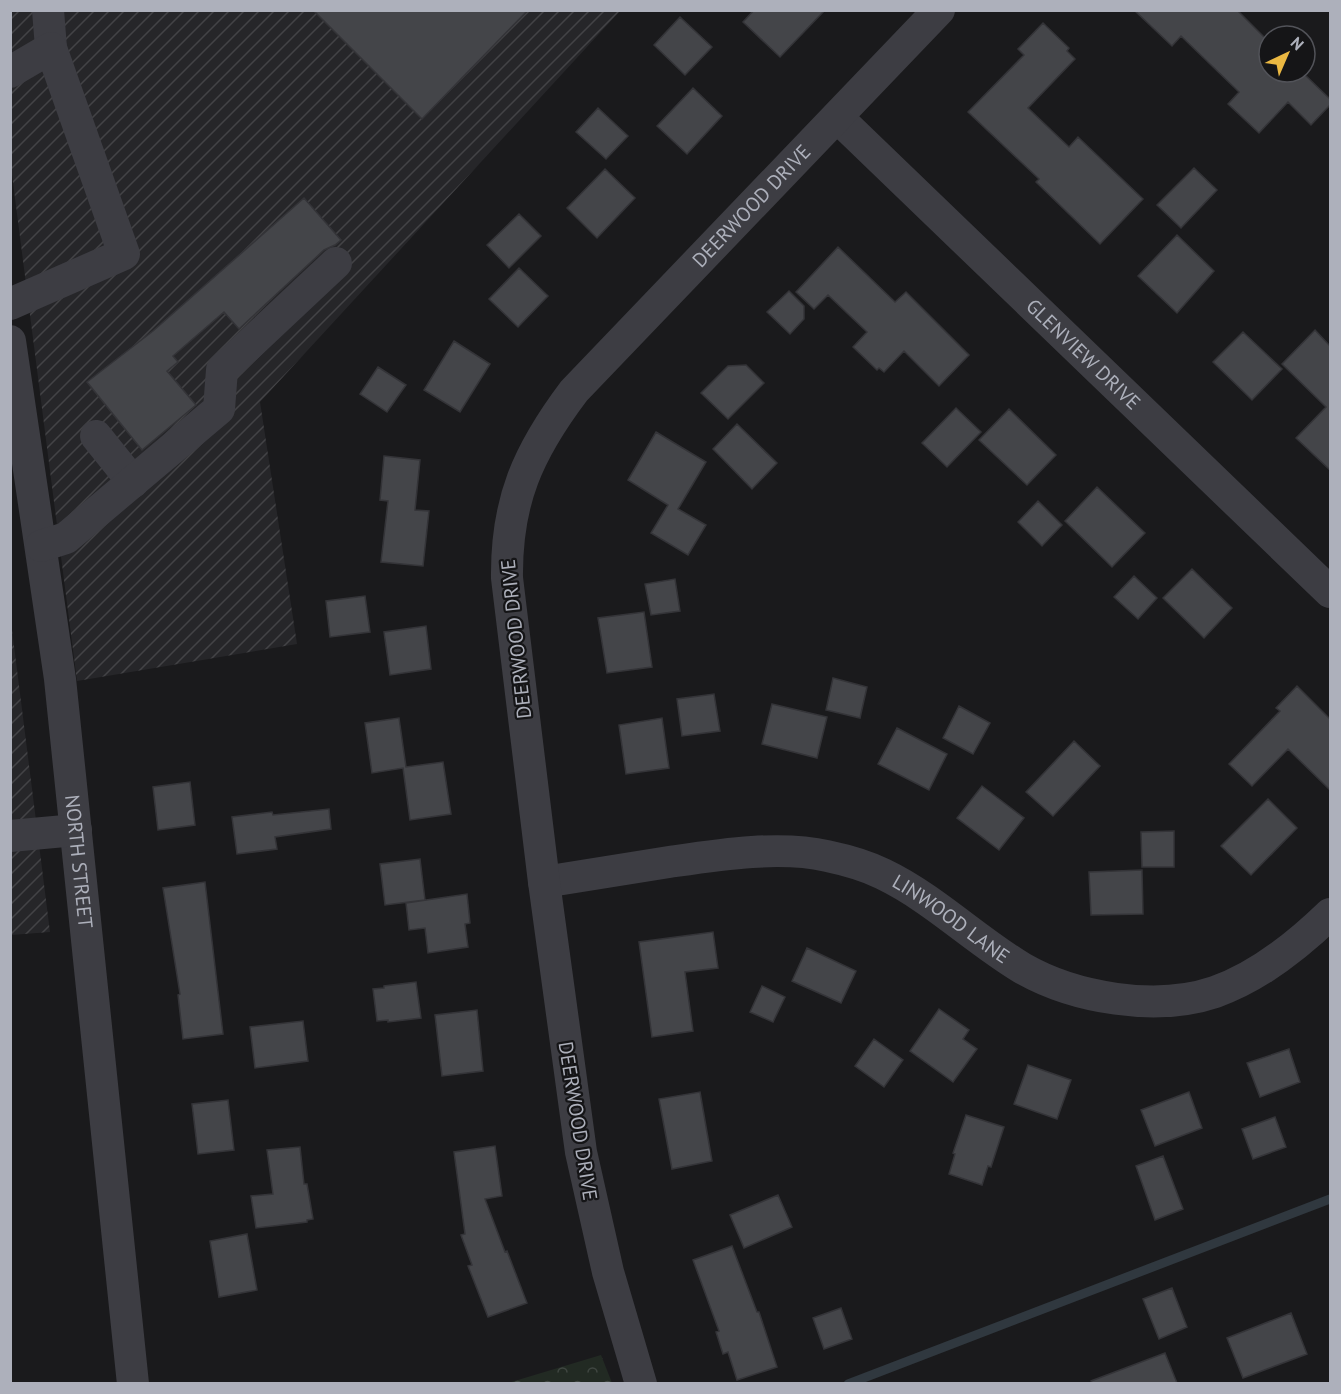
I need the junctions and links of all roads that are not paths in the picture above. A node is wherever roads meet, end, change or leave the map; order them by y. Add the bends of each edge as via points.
1 (48, 10) edge
2 (939, 10) edge
3 (51, 48) junction
4 (10, 72) edge
5 (837, 117) junction
6 (336, 263) dead end
7 (10, 304) edge
8 (10, 341) edge
9 (96, 436) dead end
10 (133, 482) junction
11 (41, 546) junction
12 (1330, 592) edge
13 (76, 830) junction
14 (10, 836) edge
15 (544, 882) junction
16 (1330, 914) edge
17 (133, 1383) edge
18 (641, 1383) edge

1 - 3 street
2 - 5 street, DEERWOOD DRIVE
3 - 4 street
3 - 7 street via 124,254
5 - 12 street, GLENVIEW DRIVE
5 - 15 street, DEERWOOD DRIVE via 573,391 552,420 521,480 509,528 507,578
6 - 10 street via 222,370 219,409
8 - 11 street, NORTH STREET
9 - 10 street
10 - 11 street via 66,538
11 - 13 street, NORTH STREET
13 - 14 street
13 - 17 street, NORTH STREET
15 - 16 street, LINWOOD LANE via 723,854 759,851 824,855 883,874 1045,980 1110,998 1142,1001 1214,992 1278,958
15 - 18 street, DEERWOOD DRIVE via 581,1152 608,1272

